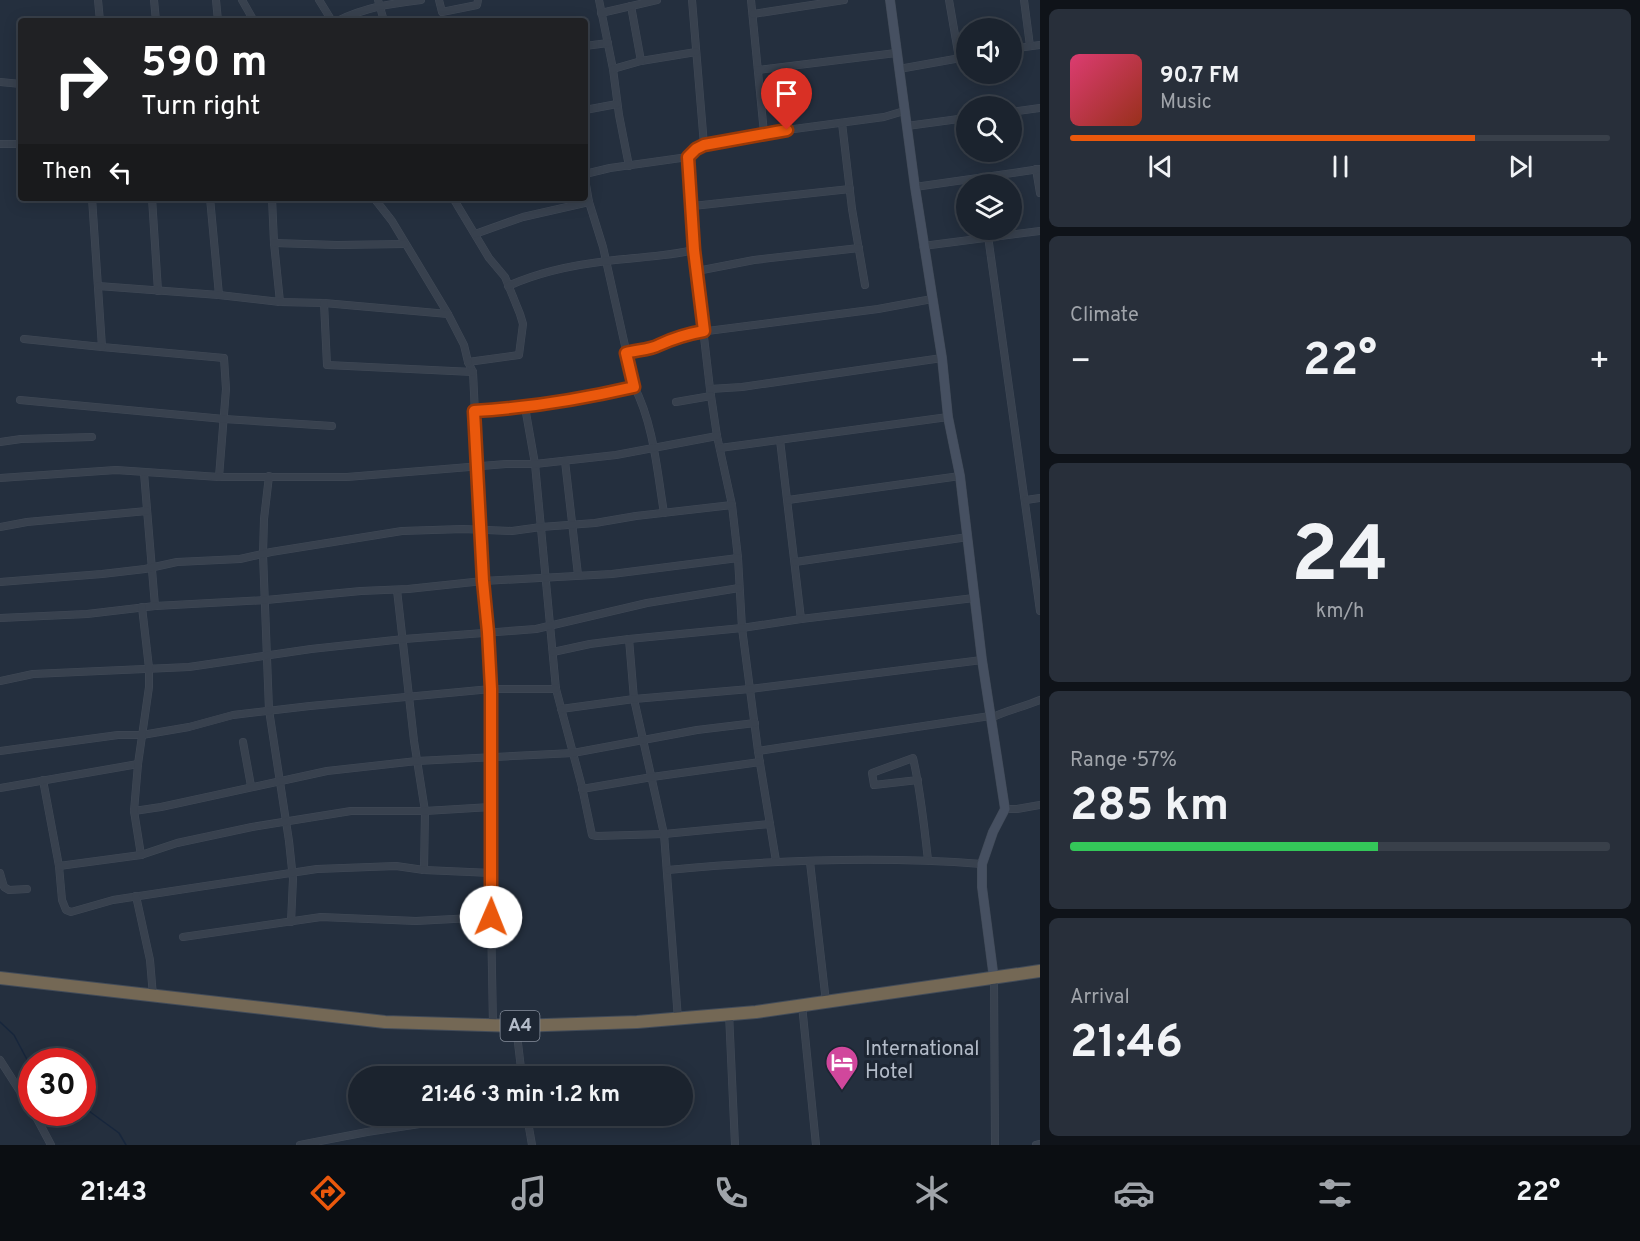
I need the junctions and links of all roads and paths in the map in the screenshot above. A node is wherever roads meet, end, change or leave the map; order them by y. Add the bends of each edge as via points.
1 (98, 0) edge
2 (154, 0) edge
3 (216, 0) edge
4 (242, 0) edge
5 (319, 0) edge
6 (421, 0) edge
7 (439, 0) edge
8 (478, 0) edge
9 (598, 0) edge
10 (657, 0) edge
11 (692, 0) edge
12 (751, 0) edge
13 (844, 0) edge
14 (890, 0) edge
15 (949, 0) edge
16 (1024, 0) edge
17 (378, 3) edge
18 (631, 6) junction
19 (442, 12) junction
20 (601, 13) junction
21 (753, 14) junction
22 (100, 18) edge
23 (156, 18) edge
24 (218, 18) edge
25 (252, 18) edge
26 (330, 18) edge
27 (344, 18) edge
28 (383, 18) edge
29 (443, 18) edge
30 (956, 31) edge
31 (608, 43) junction
32 (1040, 45) edge
33 (588, 46) edge
34 (1030, 46) junction
35 (1022, 47) edge
36 (696, 52) junction
37 (896, 53) junction
38 (956, 58) edge
39 (641, 61) junction
40 (613, 69) junction
41 (899, 69) junction
42 (758, 70) junction
43 (0, 82) edge
44 (18, 84) edge
45 (617, 104) junction
46 (1040, 108) edge
47 (588, 109) edge
48 (1022, 110) edge
49 (904, 111) junction
50 (956, 119) edge
51 (842, 123) junction
52 (907, 126) junction
53 (764, 133) junction
54 (0, 144) edge
55 (18, 144) edge
56 (704, 145) junction
57 (688, 157) junction
58 (629, 165) junction
59 (1038, 169) edge
60 (588, 175) edge
61 (915, 187) junction
62 (850, 189) junction
63 (1040, 193) edge
64 (92, 201) edge
65 (152, 201) edge
66 (210, 201) edge
67 (272, 201) edge
68 (376, 201) edge
69 (455, 201) edge
70 (588, 202) joint
71 (693, 206) junction
72 (1040, 231) edge
73 (1022, 233) edge
74 (475, 234) junction
75 (961, 240) edge
76 (988, 240) edge
77 (274, 243) junction
78 (405, 244) junction
79 (923, 246) junction
80 (859, 248) junction
81 (694, 250) junction
82 (606, 261) junction
83 (697, 271) junction
84 (865, 285) dead end
85 (98, 286) junction
86 (508, 286) junction
87 (159, 291) junction
88 (219, 295) junction
89 (932, 299) junction
90 (280, 302) junction
91 (324, 303) junction
92 (448, 314) junction
93 (704, 331) junction
94 (24, 339) dead end
95 (102, 347) junction
96 (626, 353) junction
97 (942, 358) junction
98 (468, 362) junction
99 (473, 372) junction
100 (634, 387) junction
101 (711, 393) junction
102 (20, 400) dead end
103 (676, 402) dead end
104 (525, 407) junction
105 (474, 411) junction
106 (948, 417) junction
107 (224, 419) junction
108 (332, 426) dead end
109 (717, 436) junction
110 (92, 437) dead end
111 (780, 440) junction
112 (0, 442) edge
113 (720, 448) junction
114 (654, 450) junction
115 (565, 461) junction
116 (535, 464) junction
117 (477, 466) junction
118 (144, 473) junction
119 (269, 476) junction
120 (960, 476) junction
121 (219, 477) junction
122 (0, 478) edge
123 (1040, 498) edge
124 (788, 500) junction
125 (1026, 500) junction
126 (732, 505) junction
127 (147, 511) junction
128 (664, 513) junction
129 (573, 525) junction
130 (0, 527) edge
131 (541, 527) junction
132 (480, 530) junction
133 (968, 537) junction
134 (263, 554) junction
135 (738, 558) junction
136 (795, 562) junction
137 (153, 567) junction
138 (578, 575) junction
139 (547, 579) junction
140 (483, 581) junction
141 (0, 582) edge
142 (739, 588) junction
143 (397, 590) junction
144 (974, 598) junction
145 (266, 600) junction
146 (155, 606) junction
147 (142, 607) junction
148 (1040, 611) edge
149 (0, 618) edge
150 (801, 619) junction
151 (549, 626) junction
152 (742, 628) junction
153 (488, 632) junction
154 (404, 639) junction
155 (629, 639) junction
156 (553, 652) junction
157 (268, 655) junction
158 (982, 660) junction
159 (149, 668) junction
160 (0, 681) edge
161 (750, 688) junction
162 (491, 689) junction
163 (556, 689) junction
164 (409, 696) junction
165 (634, 699) junction
166 (1040, 700) edge
167 (561, 709) junction
168 (269, 710) junction
169 (991, 717) junction
170 (755, 723) junction
171 (142, 735) junction
172 (644, 740) junction
173 (243, 742) dead end
174 (0, 751) edge
175 (758, 751) junction
176 (573, 753) junction
177 (492, 756) junction
178 (417, 761) junction
179 (760, 762) junction
180 (138, 764) junction
181 (652, 777) junction
182 (43, 780) junction
183 (279, 780) junction
184 (918, 780) junction
185 (252, 786) junction
186 (0, 788) edge
187 (582, 789) junction
188 (1040, 805) edge
189 (491, 807) junction
190 (1005, 809) junction
191 (134, 811) junction
192 (425, 811) junction
193 (285, 821) junction
194 (770, 824) junction
195 (664, 834) junction
196 (141, 855) junction
197 (928, 860) junction
198 (776, 861) junction
199 (810, 862) junction
200 (982, 864) junction
201 (59, 866) junction
202 (424, 870) junction
203 (668, 870) junction
204 (292, 872) junction
205 (0, 873) edge
206 (492, 873) junction
207 (27, 889) dead end
208 (136, 896) junction
209 (491, 917) junction
210 (291, 921) junction
211 (183, 937) dead end
212 (1040, 971) edge
213 (0, 978) edge
214 (994, 978) junction
215 (153, 996) junction
216 (826, 1002) junction
217 (802, 1005) junction
218 (729, 1013) junction
219 (678, 1019) junction
220 (493, 1024) junction
221 (516, 1026) junction
222 (0, 1060) edge
223 (521, 1066) edge
224 (18, 1088) edge
225 (41, 1126) edge
226 (406, 1126) edge
227 (529, 1126) edge
228 (1040, 1144) edge
229 (51, 1145) edge
230 (300, 1145) edge
231 (532, 1145) edge
232 (735, 1145) edge
233 (816, 1145) edge
234 (995, 1145) edge
235 (1036, 1145) edge

1 - 22 street
2 - 23 street
3 - 24 street
4 - 25 street
5 - 26 street
6 - 17 street
7 - 19 street
8 - 19 street via 477,5
9 - 20 street
10 - 18 street
11 - 36 street
12 - 21 street
13 - 21 street
14 - 37 street
15 - 30 street
16 - 34 street
17 - 27 street
17 - 28 street
18 - 20 street
18 - 39 street
19 - 29 street
20 - 31 street
21 - 42 street
31 - 33 street
31 - 40 street
32 - 34 street
34 - 35 street
36 - 39 street
36 - 56 street
37 - 41 street
37 - 42 street
38 - 41 street
39 - 40 street
40 - 45 street
41 - 49 street
42 - 53 street
43 - 44 street
45 - 47 street
45 - 58 street
46 - 48 street
49 - 51 street
49 - 52 street
50 - 52 street
51 - 53 street
51 - 62 street
52 - 61 street
53 - 56 street
54 - 55 street
56 - 57 street
57 - 58 street
57 - 71 street
58 - 60 street
59 - 61 street
59 - 63 street
61 - 79 street
62 - 71 street
62 - 80 street
64 - 85 street
65 - 87 street
66 - 88 street
67 - 77 street
68 - 78 street
69 - 74 street
70 - 74 street via 523,217
70 - 82 street
71 - 81 street
72 - 73 street
74 - 86 street
75 - 79 street
76 - 125 street
77 - 78 street
77 - 90 street
78 - 92 street
79 - 89 street
80 - 83 street
80 - 84 street
81 - 82 street
81 - 83 street
82 - 86 street via 531,276
82 - 96 street
83 - 93 street
85 - 87 street
85 - 95 street
86 - 98 street via 523,324 519,355
87 - 88 street
88 - 90 street
89 - 93 street
89 - 97 street
90 - 91 street
91 - 92 street
91 - 99 street via 327,365
92 - 98 street
93 - 96 street
93 - 101 street
94 - 95 street
95 - 107 street via 224,358
96 - 100 street
97 - 101 street
97 - 106 street
98 - 99 street
99 - 105 street
100 - 104 street
100 - 114 street via 642,402
101 - 103 street
101 - 109 street
102 - 107 street
104 - 105 street
104 - 116 street
105 - 117 street
106 - 111 street
106 - 120 street
107 - 108 street
107 - 121 street
109 - 113 street
109 - 114 street
110 - 112 street
111 - 113 street
111 - 124 street
113 - 126 street
114 - 115 street
114 - 128 street
115 - 116 street
115 - 129 street
116 - 117 street
116 - 131 street
117 - 119 street via 348,477
117 - 132 street
118 - 121 street
118 - 122 street via 117,470
118 - 127 street
119 - 121 street
119 - 134 street
120 - 124 street
120 - 133 street
123 - 125 street
124 - 136 street
125 - 148 street
126 - 128 street
126 - 135 street
127 - 130 street
127 - 137 street
128 - 129 street
129 - 131 street
129 - 138 street
131 - 132 street
131 - 139 street
132 - 134 street via 402,531
132 - 140 street
133 - 136 street
133 - 144 street
134 - 137 street
134 - 145 street
135 - 138 street
135 - 142 street
136 - 150 street
137 - 141 street
137 - 146 street
138 - 139 street
139 - 140 street
139 - 151 street
140 - 143 street
140 - 153 street
142 - 151 street via 647,603
142 - 152 street
143 - 145 street
143 - 154 street
144 - 150 street
144 - 158 street
145 - 146 street
145 - 157 street
146 - 147 street
147 - 149 street
147 - 159 street
150 - 152 street
151 - 153 street
151 - 156 street
152 - 155 street
152 - 161 street
153 - 154 street
153 - 162 street
154 - 157 street
154 - 164 street
155 - 156 street
155 - 165 street
156 - 163 street
157 - 159 street via 189,667
157 - 168 street
158 - 161 street
158 - 169 street
159 - 160 street via 33,674
159 - 171 street
161 - 165 street
161 - 170 street
162 - 163 street
162 - 164 street
162 - 177 street
163 - 167 street
164 - 168 street
164 - 178 street
165 - 167 street
165 - 172 street
166 - 169 street
167 - 176 street
168 - 171 street
168 - 183 street
169 - 175 street
169 - 190 street
170 - 172 street
170 - 175 street
171 - 174 street
171 - 180 street
172 - 176 street
172 - 181 street
173 - 185 street
175 - 179 street
176 - 177 street
176 - 187 street
177 - 178 street
177 - 189 street
178 - 183 street
178 - 192 street
179 - 181 street
179 - 194 street
180 - 182 street
180 - 191 street
181 - 187 street
181 - 195 street
182 - 186 street
182 - 201 street
183 - 185 street
183 - 193 street
184 - 184 street via 874,785 872,773 913,758
184 - 197 street
185 - 191 street
187 - 195 street via 592,835
188 - 190 street
189 - 192 street
189 - 206 street
190 - 200 street
191 - 196 street
192 - 193 street via 351,811
192 - 202 street
193 - 196 street via 177,843
193 - 204 street
194 - 195 street
194 - 198 street
195 - 203 street
196 - 201 street
197 - 199 street
197 - 200 street
198 - 199 street
198 - 203 street
199 - 216 street
200 - 214 street
201 - 208 street via 62,900 70,912
202 - 204 street via 396,866
202 - 206 street
203 - 219 street
204 - 208 street
204 - 210 street
205 - 207 street via 3,887
206 - 209 street
208 - 215 street via 150,960
209 - 210 street via 416,921 321,917
209 - 220 street
210 - 211 street
212 - 214 highway, A4
213 - 215 highway, A4
214 - 216 highway, A4
214 - 234 street
215 - 220 highway, A4 via 385,1022
216 - 217 highway, A4
217 - 218 highway, A4
217 - 233 street
218 - 219 highway, A4
218 - 232 street
219 - 221 highway, A4
220 - 221 highway, A4
221 - 223 street
222 - 224 street
225 - 229 street
226 - 230 street
227 - 231 street
228 - 235 street

